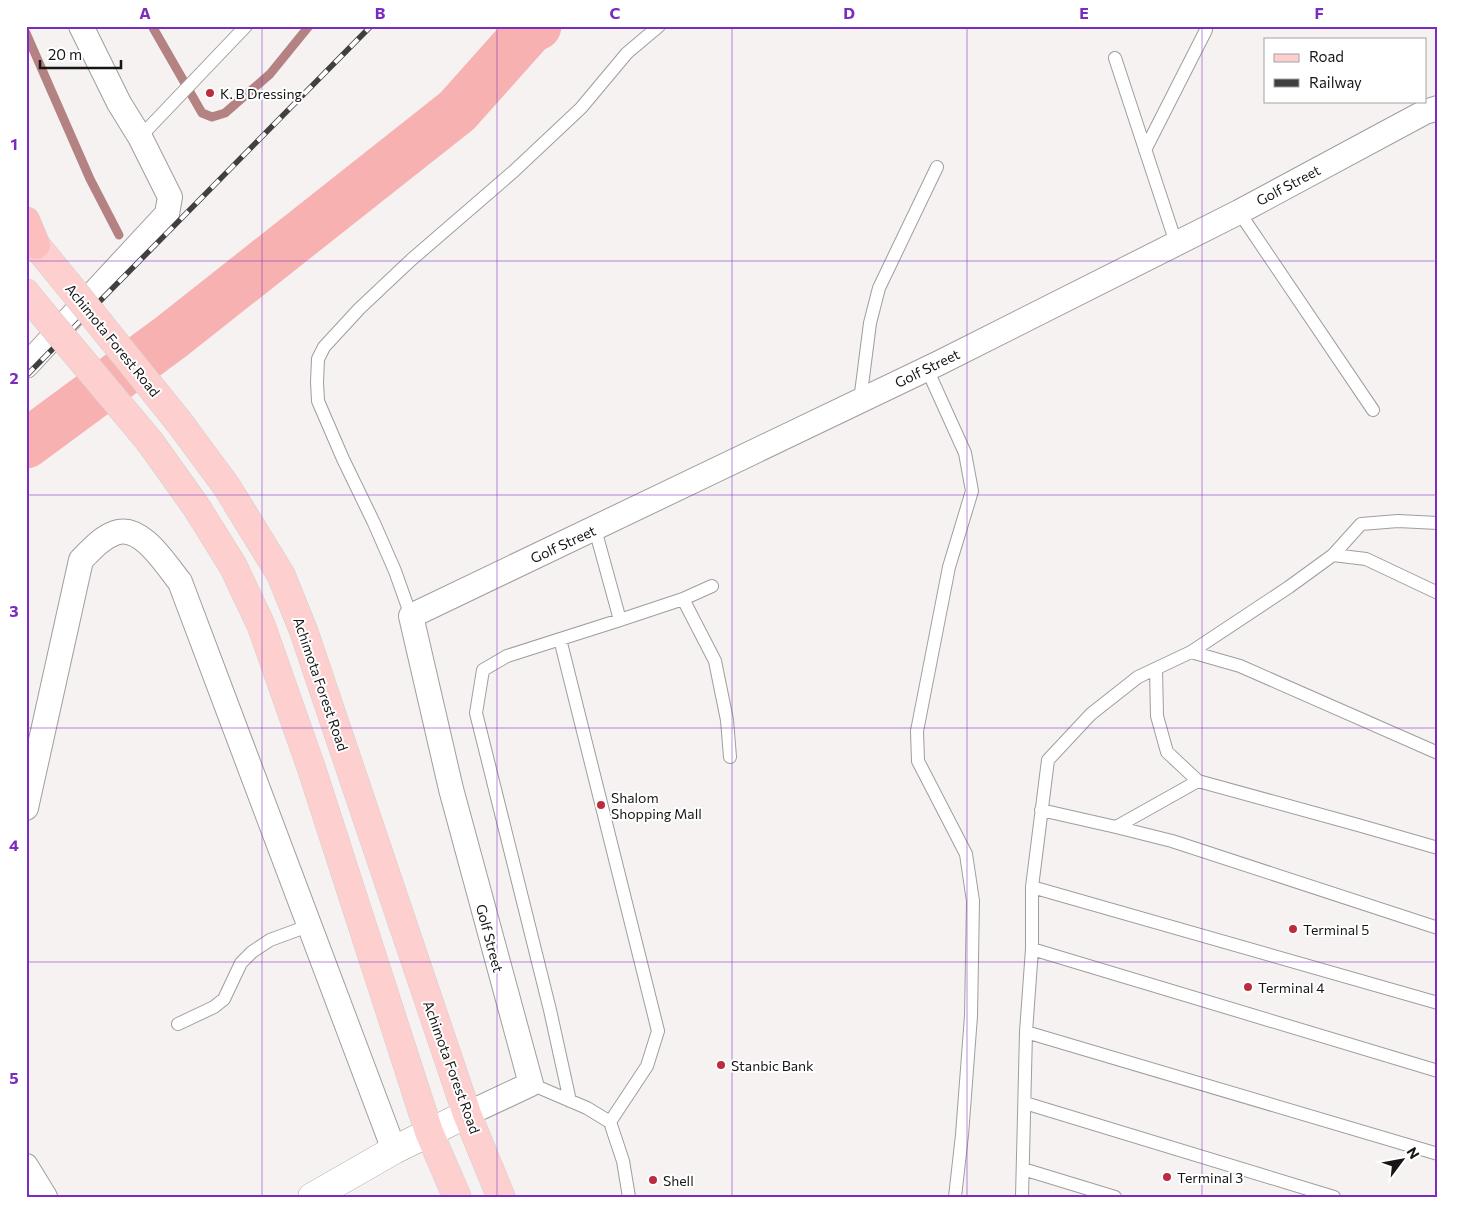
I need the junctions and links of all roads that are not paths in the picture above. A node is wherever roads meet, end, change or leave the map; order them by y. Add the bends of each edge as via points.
1 (81, 26) edge
2 (246, 26) edge
3 (659, 26) edge
4 (1206, 30) dead end
5 (1114, 58) dead end
6 (1438, 108) edge
7 (140, 136) junction
8 (1145, 150) junction
9 (936, 167) dead end
10 (1238, 212) junction
11 (26, 221) edge
12 (31, 239) edge
13 (1176, 243) junction
14 (32, 300) edge
15 (28, 363) edge
16 (927, 369) junction
17 (860, 401) junction
18 (1373, 410) dead end
19 (1438, 523) edge
20 (595, 529) junction
21 (1333, 555) junction
22 (712, 586) dead end
23 (1438, 593) edge
24 (683, 599) junction
25 (411, 616) junction
26 (620, 620) junction
27 (560, 639) junction
28 (1191, 652) junction
29 (1156, 669) junction
30 (1438, 753) edge
31 (730, 757) dead end
32 (1198, 782) junction
33 (26, 808) edge
34 (1041, 810) junction
35 (1116, 827) junction
36 (1438, 848) edge
37 (1032, 887) junction
38 (308, 926) junction
39 (1438, 928) edge
40 (1032, 949) junction
41 (1438, 1003) edge
42 (178, 1024) dead end
43 (1026, 1032) junction
44 (1438, 1071) edge
45 (531, 1084) junction
46 (570, 1101) junction
47 (1025, 1103) junction
48 (467, 1114) junction
49 (610, 1122) junction
50 (429, 1132) junction
51 (394, 1150) junction
52 (1438, 1154) edge
53 (26, 1166) edge
54 (1023, 1169) junction
55 (45, 1197) edge
56 (312, 1197) edge
57 (457, 1197) edge
58 (501, 1197) edge
59 (629, 1197) edge
60 (955, 1197) edge
61 (1022, 1197) edge
62 (1115, 1197) edge
63 (1334, 1197) edge

1 - 7 street via 119,103
2 - 7 lane
3 - 25 lane, Golf Street via 627,52 581,108 359,309 324,347 318,359 318,401 392,563
4 - 8 lane
5 - 8 lane
6 - 10 street, Golf Street
7 - 15 street via 170,197 167,214
8 - 13 lane
9 - 17 lane via 879,288 870,322
10 - 13 street, Golf Street
10 - 18 lane
11 - 12 highway
12 - 48 main road, Achimota Forest Road, bridge via 179,422 227,487 281,575 304,632
13 - 16 street, Golf Street
14 - 50 main road, bridge via 150,442 233,566 261,625 311,767
16 - 17 street, Golf Street
16 - 60 lane via 965,453 972,491 949,567 917,730 918,761 966,854 973,901 971,1016
17 - 20 street, Golf Street
19 - 21 lane via 1398,521 1361,524
20 - 25 street, Golf Street
20 - 26 lane
21 - 23 lane via 1366,559
21 - 28 lane
22 - 24 lane
24 - 26 lane
24 - 31 lane via 715,661
25 - 45 street, Golf Street via 451,789
26 - 27 lane
27 - 46 lane via 507,656 483,670 476,713
27 - 49 lane via 658,1031 647,1066
28 - 29 lane
28 - 30 lane via 1240,666
29 - 32 lane via 1157,716 1167,752
29 - 34 lane via 1138,677 1091,714 1048,760
32 - 35 lane
32 - 36 lane
33 - 38 street via 81,560 116,532 132,532 151,545 180,582
34 - 35 lane
34 - 37 lane
35 - 39 lane
37 - 40 lane
37 - 41 lane
38 - 42 lane via 270,940 252,952 241,963 224,999
38 - 51 street
40 - 43 lane
40 - 44 lane
43 - 47 lane
43 - 52 lane
45 - 46 lane
45 - 48 street
46 - 49 lane
47 - 54 lane
47 - 63 lane
48 - 50 street
48 - 58 main road, Achimota Forest Road
49 - 59 lane
50 - 51 street
50 - 57 main road
51 - 56 street
53 - 55 street
54 - 61 lane
54 - 62 lane

